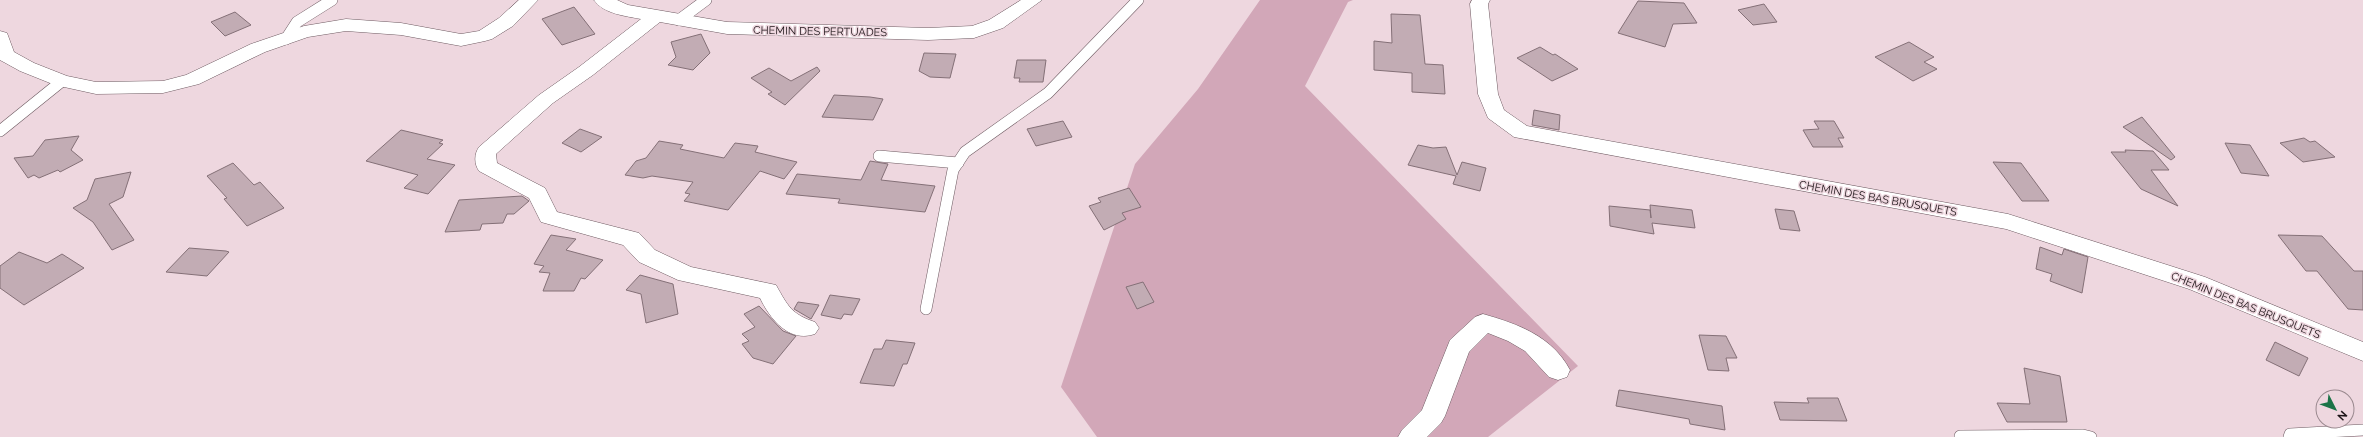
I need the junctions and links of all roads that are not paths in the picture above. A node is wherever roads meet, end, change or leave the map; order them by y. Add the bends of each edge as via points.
1 (308, 0) edge
2 (332, 0) edge
3 (529, 0) edge
4 (604, 0) edge
5 (706, 0) edge
6 (1033, 0) edge
7 (1138, 0) edge
8 (1481, 0) edge
9 (312, 11) junction
10 (656, 16) junction
11 (679, 20) junction
12 (0, 37) edge
13 (286, 39) junction
14 (62, 81) junction
15 (0, 131) edge
16 (879, 156) dead end
17 (958, 163) junction
18 (926, 309) dead end
19 (807, 328) dead end
20 (2363, 352) edge
21 (1558, 370) dead end
22 (2363, 430) edge
23 (1960, 436) edge
24 (1411, 437) edge
25 (2091, 437) edge
26 (2289, 437) edge

1 - 9 lane
2 - 9 lane
3 - 13 street via 506,22 484,35 461,40 400,29 346,25 304,32
4 - 10 street, CHEMIN DES PERTUADES via 622,10
5 - 11 lane
6 - 11 street, CHEMIN DES PERTUADES via 996,24 974,32 814,32 727,28
7 - 17 lane via 1048,93 965,152
8 - 20 street, CHEMIN DES BAS BRUSQUETS via 1479,4 1488,94 1494,113 1521,132 2008,222 2197,284
9 - 13 lane via 297,22
10 - 11 street, CHEMIN DES PERTUADES
10 - 19 street via 546,99 486,152 486,166 537,193 549,217 631,239 647,256 686,274 768,291 779,312 790,324
12 - 14 street via 6,55 27,67
13 - 14 street via 258,48 192,80 163,87 96,88
14 - 15 lane
16 - 17 lane
17 - 18 lane via 953,170
21 - 24 street via 1541,348 1514,331 1483,323 1460,347 1432,416
22 - 26 lane via 2290,434
23 - 25 lane

